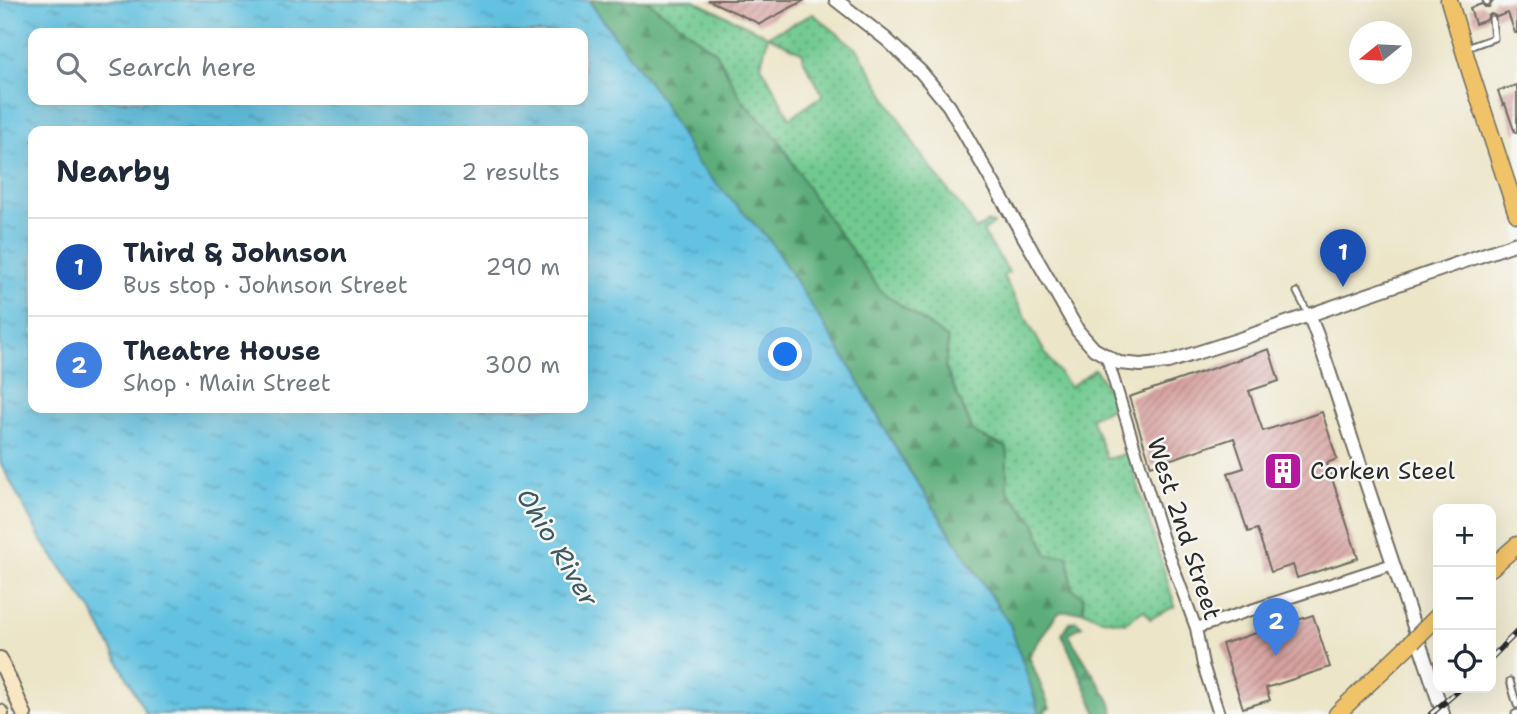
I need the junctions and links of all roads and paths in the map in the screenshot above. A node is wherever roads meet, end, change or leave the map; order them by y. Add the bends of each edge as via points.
1 (836, 0) edge
2 (1449, 0) edge
3 (1492, 19) dead end
4 (1463, 49) junction
5 (1517, 214) edge
6 (1517, 243) edge
7 (1297, 292) dead end
8 (1309, 315) junction
9 (1107, 358) junction
10 (1517, 545) edge
11 (1393, 564) junction
12 (1492, 567) edge
13 (1433, 621) edge
14 (1196, 628) junction
15 (0, 659) edge
16 (1510, 681) dead end
17 (1517, 705) edge
18 (24, 714) edge
19 (1219, 714) edge
20 (1337, 714) edge
21 (1443, 714) edge

1 - 9 street via 886,39 949,106 1078,331
2 - 4 main road
3 - 4 lane via 1494,38
4 - 5 main road
6 - 8 street
7 - 8 lane
8 - 9 street via 1168,362 1141,366
8 - 11 street
9 - 14 street, West 2nd Street
10 - 12 main road
11 - 14 street
11 - 21 street
13 - 20 main road, bridge
14 - 19 street, West 2nd Street
15 - 18 main road
16 - 17 lane

